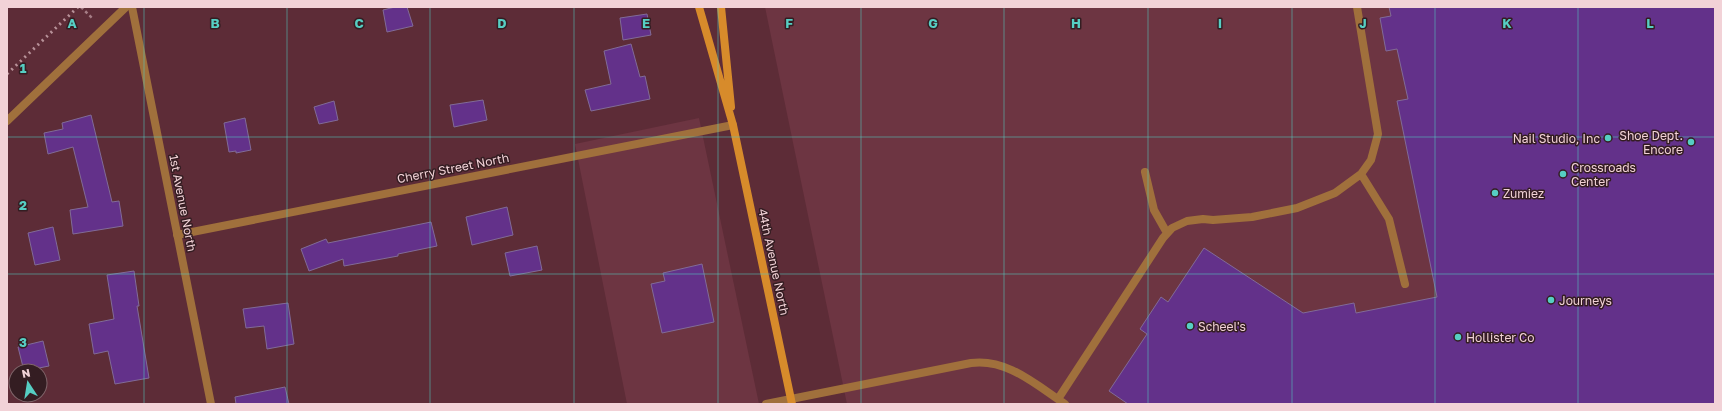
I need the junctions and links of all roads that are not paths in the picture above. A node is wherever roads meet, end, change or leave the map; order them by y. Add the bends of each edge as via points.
1 (126, 7) edge
2 (132, 7) edge
3 (699, 7) edge
4 (721, 7) edge
5 (1357, 7) edge
6 (7, 121) edge
7 (733, 125) junction
8 (1145, 172) dead end
9 (1361, 174) junction
10 (1167, 233) junction
11 (177, 235) junction
12 (1405, 284) dead end
13 (792, 402) edge
14 (1061, 402) edge
15 (211, 404) edge
16 (766, 404) edge

1 - 6 street
2 - 11 street, 1st Avenue North
3 - 7 main road, 44th Avenue North
4 - 7 main road, 44th Avenue North
5 - 9 street via 1378,134 1372,156
7 - 11 street, Cherry Street North
7 - 13 main road, 44th Avenue North
8 - 10 street via 1154,210
9 - 10 street via 1335,192 1297,208 1252,217 1196,220 1180,224
9 - 12 street via 1389,219
10 - 14 street
11 - 15 street, 1st Avenue North
13 - 14 street via 979,362 993,362 1011,369
13 - 16 street

